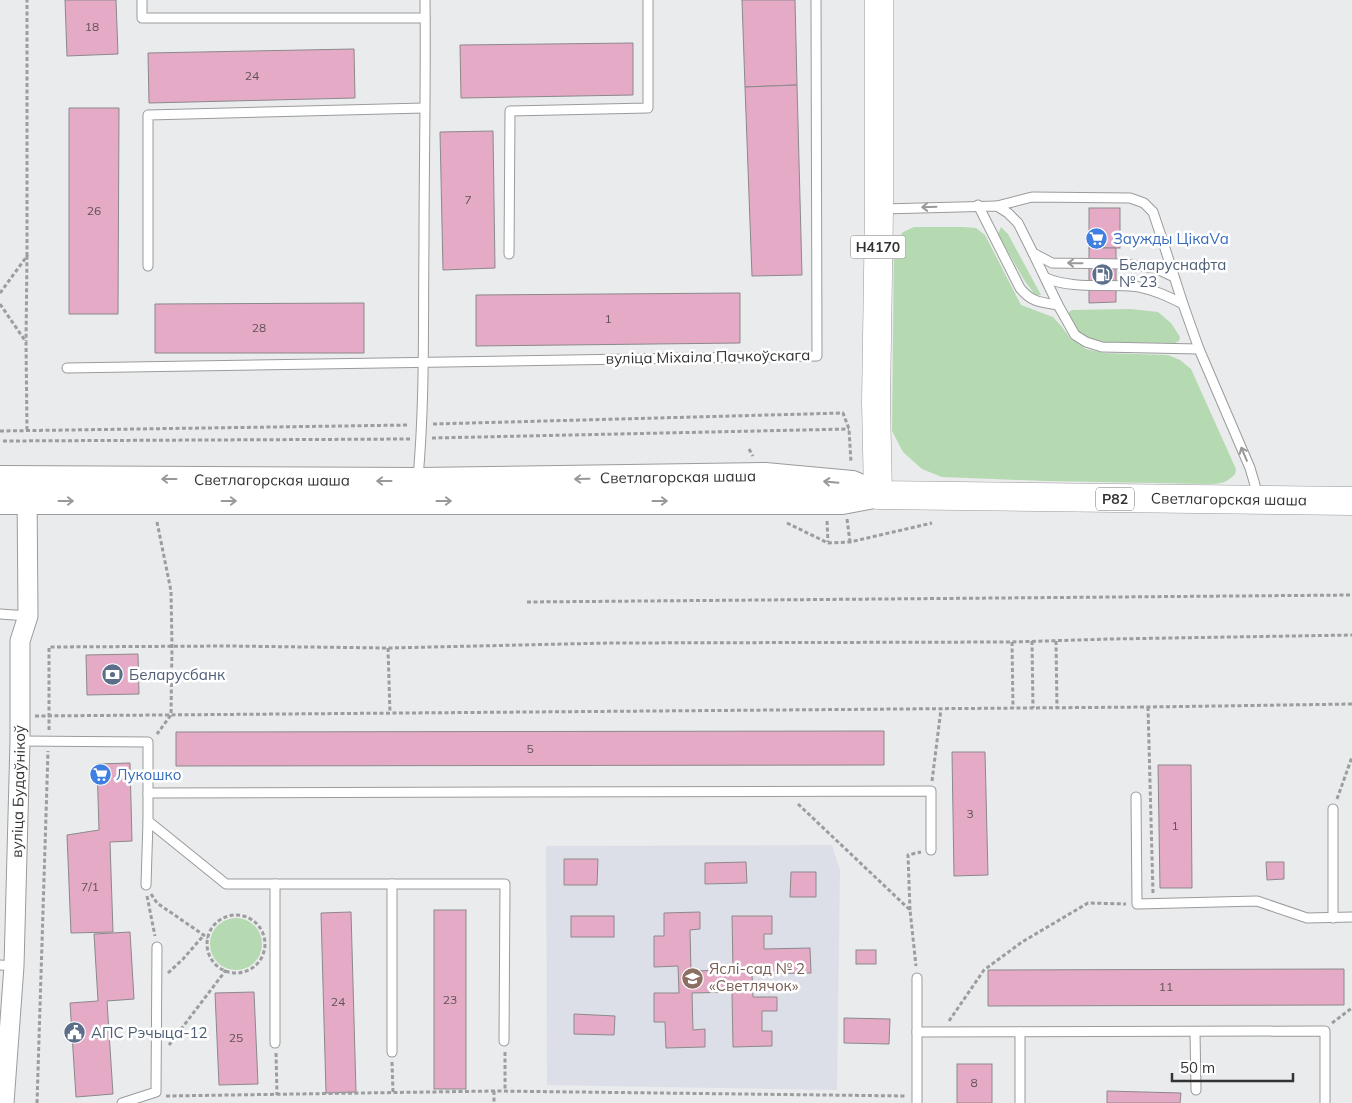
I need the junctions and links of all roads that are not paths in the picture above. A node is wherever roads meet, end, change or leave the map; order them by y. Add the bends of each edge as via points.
1 (142, 0) edge
2 (425, 0) edge
3 (648, 0) edge
4 (816, 0) edge
5 (878, 0) edge
6 (425, 18) junction
7 (424, 108) junction
8 (978, 205) junction
9 (997, 206) junction
10 (878, 209) junction
11 (1033, 252) junction
12 (509, 254) dead end
13 (148, 266) dead end
14 (1174, 277) junction
15 (1046, 278) junction
16 (1058, 304) junction
17 (1182, 304) junction
18 (1200, 349) junction
19 (423, 362) junction
20 (67, 368) dead end
21 (0, 479) edge
22 (418, 481) junction
23 (27, 490) junction
24 (878, 495) junction
25 (1256, 501) junction
26 (1352, 501) edge
27 (0, 502) edge
28 (0, 614) edge
29 (28, 616) junction
30 (20, 741) junction
31 (148, 793) junction
32 (1136, 796) dead end
33 (1333, 809) road end
34 (148, 821) junction
35 (931, 850) road end
36 (275, 884) junction
37 (392, 884) junction
38 (146, 886) road end
39 (1333, 918) junction
40 (1352, 918) edge
41 (157, 946) road end
42 (7, 966) edge
43 (917, 978) road end
44 (917, 1032) junction
45 (1020, 1032) junction
46 (1195, 1032) junction
47 (504, 1041) road end
48 (275, 1043) road end
49 (392, 1052) road end
50 (1196, 1090) dead end
51 (917, 1100) edge
52 (4, 1103) edge
53 (122, 1103) edge
54 (1020, 1103) edge
55 (1325, 1103) edge

1 - 6 lane via 142,18
2 - 6 lane
3 - 12 lane via 648,108 510,111
4 - 19 lane, вуліца Міхаіла Пачкоўскага via 817,356
5 - 10 main road, Н4170
6 - 7 lane
7 - 13 lane via 148,115
7 - 19 lane
8 - 9 lane
8 -> 10 lane
8 - 16 lane via 1026,296
9 - 11 lane via 1018,224
9 - 14 lane via 1032,197 1130,198 1144,203 1153,212
10 - 24 main road, Н4170
14 -> 11 lane via 1155,268 1124,264 1052,263
11 - 15 lane
14 - 17 lane
15 - 16 lane
15 - 17 lane via 1057,283 1139,288 1162,293
16 - 18 lane via 1075,335 1086,342 1102,347
17 - 18 lane
25 -> 18 lane via 1250,468
19 - 20 lane
19 - 22 lane
21 - 23 main road, Светлагорская шаша / Р82
22 -> 23 main road, Светлагорская шаша / Р82
24 -> 22 main road, Светлагорская шаша / Р82 via 852,484 765,476
23 -> 24 main road via 842,501
23 - 27 main road
23 - 29 street, вуліца Будаўнікоў
24 - 25 main road, Светлагорская шаша / Р82
25 - 26 main road, Светлагорская шаша / Р82
28 - 29 lane
29 - 30 street, вуліца Будаўнікоў via 20,641
30 - 31 lane via 148,742
30 - 42 street, вуліца Будаўнікоў
31 - 34 lane
31 - 35 lane via 931,791
32 - 39 lane via 1137,904 1257,901 1307,918
33 - 39 lane
34 - 36 lane via 226,884
34 - 38 lane
36 - 37 lane
36 - 48 lane
37 - 47 lane via 505,884
37 - 49 lane
39 - 40 lane
41 - 53 lane via 156,1092
42 - 52 street, вуліца Будаўнікоў
43 - 44 lane
44 - 45 lane
44 - 51 lane
45 - 46 lane
45 - 54 lane
46 - 50 lane
46 - 55 lane via 1325,1031

